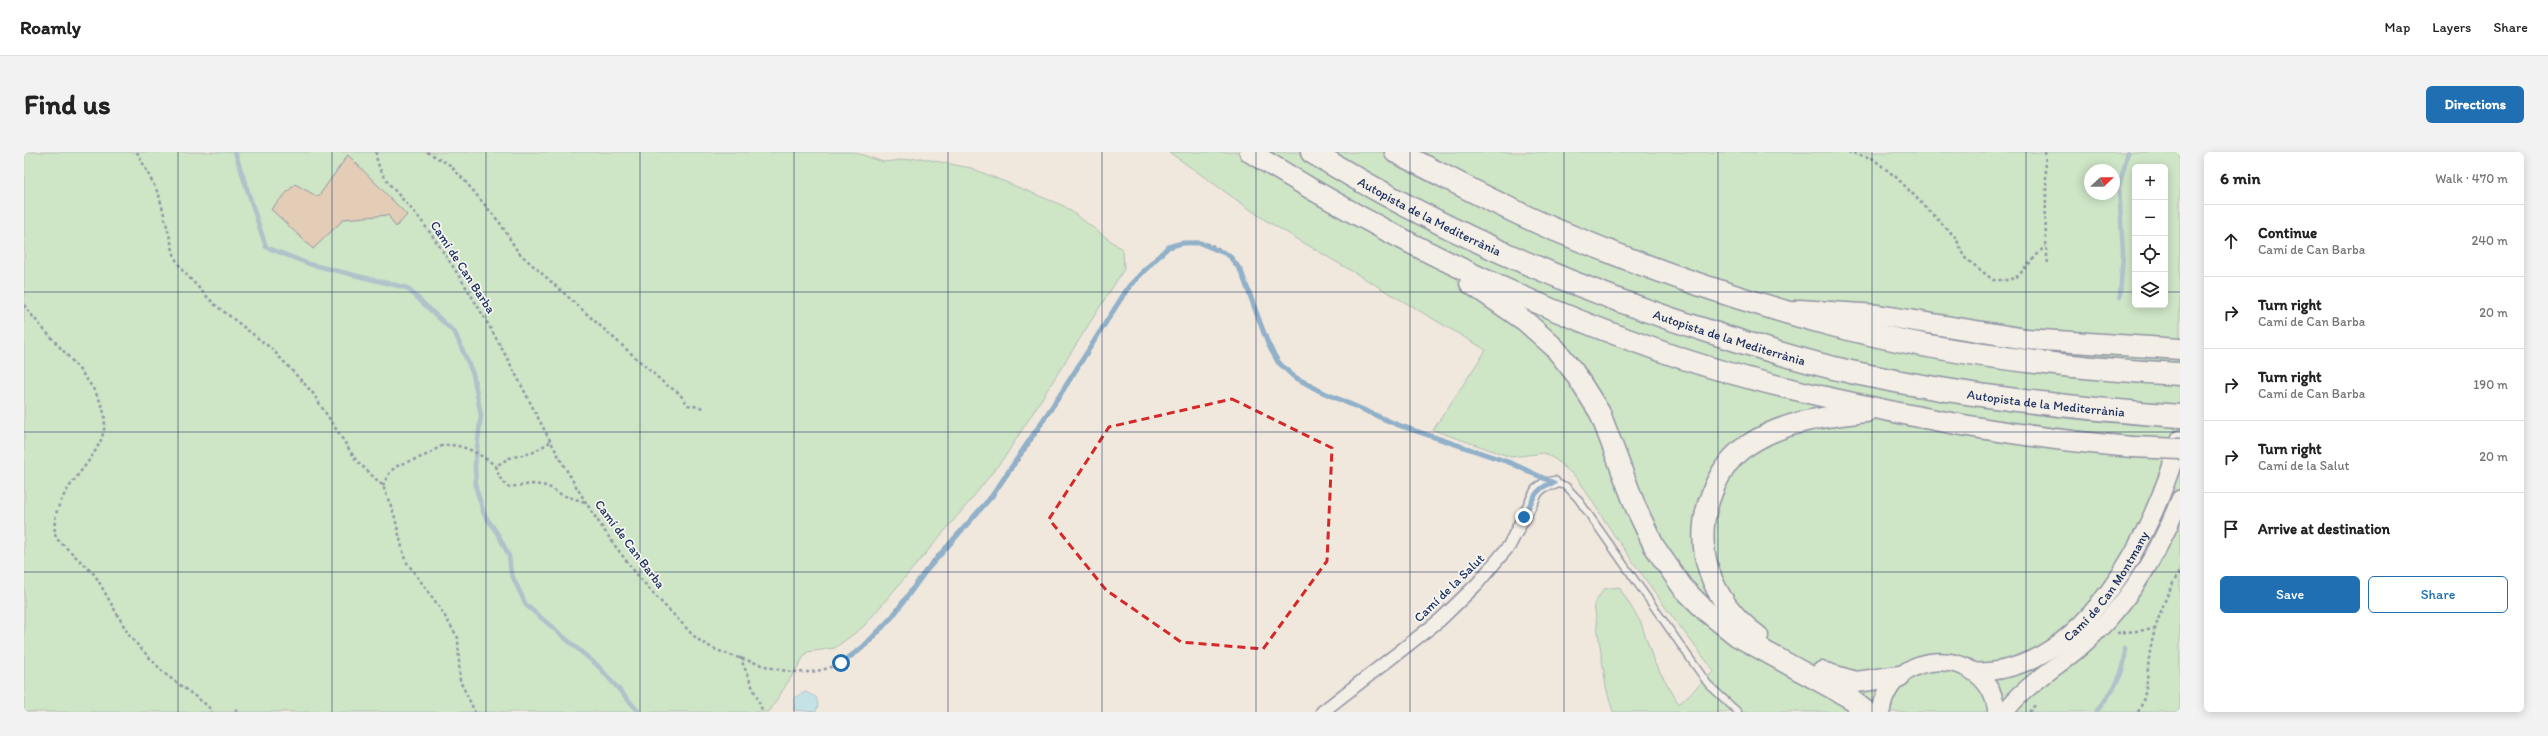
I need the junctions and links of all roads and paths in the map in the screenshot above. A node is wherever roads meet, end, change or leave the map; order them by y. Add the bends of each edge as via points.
1 (137, 152) edge
2 (376, 152) edge
3 (427, 152) edge
4 (1250, 152) edge
5 (1312, 152) edge
6 (1396, 152) edge
7 (1848, 152) edge
8 (2045, 152) edge
9 (2046, 246) junction
10 (1439, 258) junction
11 (2048, 264) dead end
12 (24, 305) edge
13 (1777, 308) junction
14 (2180, 349) edge
15 (2180, 374) edge
16 (704, 408) dead end
17 (1884, 411) junction
18 (2180, 416) edge
19 (2180, 439) edge
20 (550, 442) junction
21 (2180, 449) edge
22 (496, 466) junction
23 (1554, 483) junction
24 (383, 486) junction
25 (2180, 499) edge
26 (586, 502) junction
27 (2180, 572) edge
28 (2156, 629) junction
29 (2116, 634) dead end
30 (740, 657) junction
31 (1974, 672) junction
32 (1900, 676) junction
33 (212, 712) edge
34 (475, 712) edge
35 (763, 712) edge
36 (1322, 712) edge
37 (1738, 712) edge
38 (1867, 712) edge
39 (1881, 712) edge
40 (1997, 712) edge
41 (2005, 712) edge
42 (2138, 712) edge

1 - 24 path via 160,195 175,258 182,270 214,304 272,349 312,392 356,460
2 - 20 path, Camí de Can Barba via 376,163 386,180 424,224 481,312
3 - 16 path via 450,165 464,180 500,223 518,252 665,384 679,393 688,405
4 - 10 highway via 1356,216
5 - 18 highway, Autopista de la Mediterrània via 1350,175 1493,250 1674,320 1850,372 1954,392 2059,407
6 - 13 highway via 1562,233 1702,285
7 - 9 path via 1872,158 1897,178 1956,238 1964,257 1992,280 2009,280 2018,276
8 - 9 path
9 - 11 path
10 - 17 highway via 1505,289 1666,353 1761,383
10 - 38 highway via 1525,321 1554,347 1574,372 1600,413 1636,508 1654,546 1683,588 1706,612 1737,636 1848,697
12 - 33 path via 87,380 100,402 104,416 103,436 98,447 59,501 53,518 56,538 95,575 130,637 165,674 208,706
13 - 14 highway via 1878,315 2026,339
13 - 15 highway via 1829,324 1913,343 2080,367
17 - 21 highway, bridge via 1990,430 2132,447
17 - 32 highway via 1820,417 1793,423 1746,446 1719,475 1704,511 1703,541 1707,564 1721,597 1733,614 1771,646 1828,675 1844,680 1870,681
19 - 31 main road, Camí de Can Montmany via 2163,494 2148,529 2133,558 2097,605 2066,637 2031,661 2003,671
20 - 22 path via 532,453 509,458
20 - 26 path, Camí de Can Barba
22 - 24 path via 474,450 444,445 425,456 396,465 387,475
22 - 26 path via 499,477 508,487 533,484 547,486 562,495
23 - 30 path, Camí de Can Barba via 1511,463 1398,425 1320,391 1293,376 1278,362 1268,344 1241,271 1229,255 1200,243 1182,243 1168,247 1129,286 992,496 925,572 893,616 863,647 841,663 798,674
23 - 36 street, Camí de la Salut via 1544,485 1537,491 1510,546 1440,620
23 - 37 lane via 1566,486 1578,499 1708,684
24 - 34 path via 394,514 405,560 458,638 460,681
25 - 41 main road, Camí de Can Montmany via 2161,544 2130,593 2090,639 2031,684
26 - 30 path, Camí de Can Barba via 641,579 670,612 701,642
27 - 28 path
28 - 29 path
28 - 42 path via 2150,652 2149,680
30 - 35 path
31 - 32 main road via 1961,665 1935,661 1917,666
31 - 40 main road via 1991,693
32 - 39 main road via 1886,695

